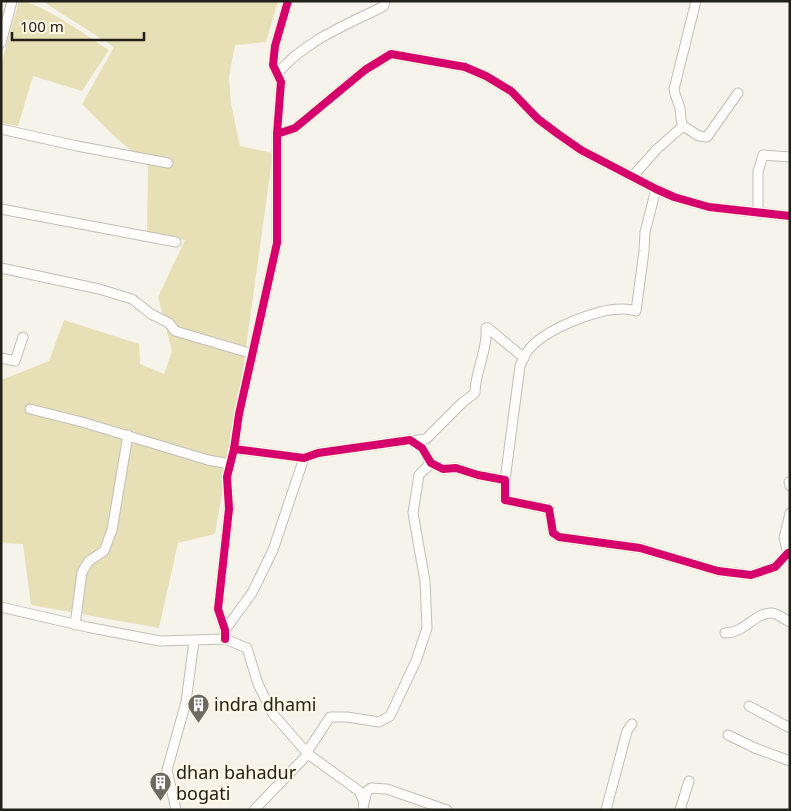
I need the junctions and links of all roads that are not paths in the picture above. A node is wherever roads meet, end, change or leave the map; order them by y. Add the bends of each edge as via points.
1 (12, 1) edge
2 (288, 1) edge
3 (385, 1) edge
4 (696, 1) edge
5 (1, 43) edge
6 (277, 74) junction
7 (738, 93) dead end
8 (683, 126) junction
9 (1, 129) edge
10 (277, 134) junction
11 (790, 157) edge
12 (168, 163) dead end
13 (632, 177) junction
14 (656, 190) junction
15 (1, 209) edge
16 (758, 212) junction
17 (790, 216) edge
18 (176, 242) dead end
19 (1, 268) edge
20 (23, 338) dead end
21 (253, 354) junction
22 (1, 358) edge
23 (524, 358) junction
24 (30, 408) dead end
25 (128, 435) junction
26 (411, 441) junction
27 (234, 449) junction
28 (304, 458) junction
29 (431, 463) junction
30 (230, 464) junction
31 (505, 480) junction
32 (789, 482) edge
33 (790, 486) edge
34 (790, 513) edge
35 (789, 553) edge
36 (1, 607) edge
37 (790, 622) edge
38 (75, 625) junction
39 (725, 633) dead end
40 (225, 635) junction
41 (194, 641) junction
42 (749, 706) dead end
43 (632, 724) dead end
44 (790, 728) edge
45 (728, 735) dead end
46 (307, 753) junction
47 (790, 761) edge
48 (689, 781) dead end
49 (363, 806) edge
50 (176, 810) edge
51 (254, 810) edge
52 (447, 810) edge
53 (606, 810) edge
54 (680, 810) edge

1 - 5 street
2 - 6 street via 275,46 273,65
3 - 6 street via 384,6 289,59
4 - 8 street via 674,89
6 - 10 street via 281,82
7 - 8 street via 707,137
8 - 13 street
9 - 12 street
10 - 13 street via 295,128 365,70 391,54 466,67 486,76 511,91 558,134
10 - 21 street via 277,243
11 - 16 street via 763,155 758,172
13 - 14 street
14 - 16 street via 709,207
14 - 23 street via 645,232 636,311 624,309 591,314 552,331 534,344
15 - 18 street
16 - 17 street
19 - 21 street via 132,299 176,331
20 - 22 street via 15,361
21 - 27 street
23 - 26 street via 486,328 487,339 475,393 426,439
23 - 31 street via 520,366
24 - 25 street
25 - 30 street
25 - 38 street via 112,530 104,552 89,561 82,572
26 - 28 street via 318,453
26 - 29 street via 422,448
27 - 28 street
27 - 30 street
28 - 40 street via 273,550
29 - 31 street via 443,469 456,468
29 - 46 street via 419,475 414,505 425,581 427,628 416,661 390,716 384,721 374,722 332,716
30 - 40 street via 227,477 228,519 218,609
31 - 35 street via 505,500 549,510 553,533 559,537 640,548 718,571 752,575 775,568
32 - 33 street
34 - 35 street via 784,538
36 - 38 street
37 - 39 street via 773,613 762,614 734,633
38 - 41 street via 160,641
40 - 41 street
40 - 46 street via 247,648 258,684 273,714
41 - 50 street via 186,702 167,770
42 - 44 street
43 - 53 street via 627,731
45 - 47 street
46 - 49 street via 359,791
46 - 51 street
48 - 54 street
49 - 52 street via 371,788 386,789

